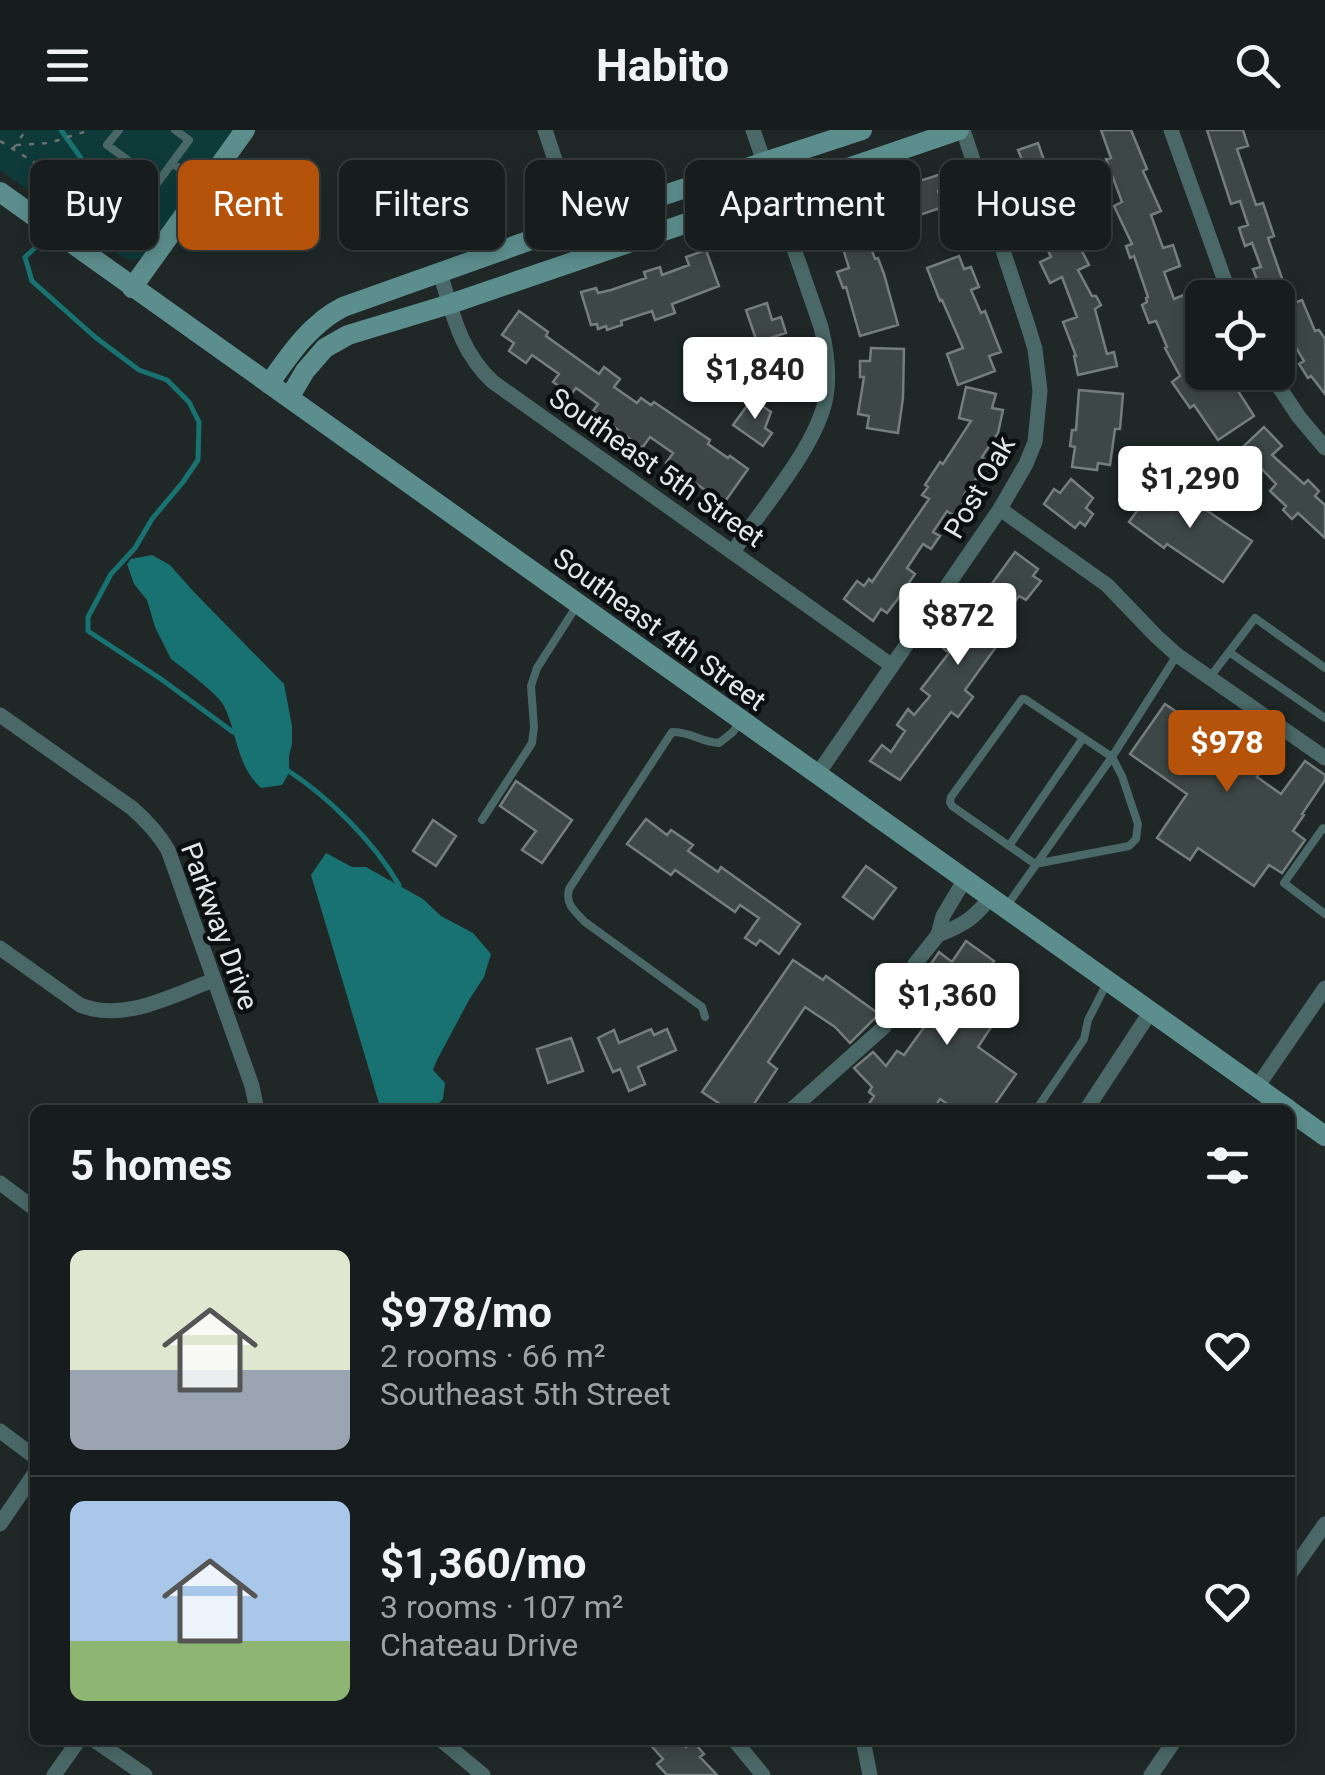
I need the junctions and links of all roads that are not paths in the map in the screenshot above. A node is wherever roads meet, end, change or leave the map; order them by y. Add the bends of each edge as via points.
1 (118, 130) edge
2 (176, 130) edge
3 (246, 130) edge
4 (545, 130) edge
5 (753, 130) edge
6 (862, 130) edge
7 (961, 130) edge
8 (1171, 130) edge
9 (224, 160) edge
10 (555, 160) edge
11 (763, 160) edge
12 (770, 160) edge
13 (871, 160) edge
14 (172, 163) junction
15 (178, 167) edge
16 (0, 192) edge
17 (685, 222) edge
18 (178, 224) edge
19 (525, 242) edge
20 (584, 250) edge
21 (794, 250) edge
22 (586, 255) junction
23 (440, 273) junction
24 (1225, 280) edge
25 (132, 288) junction
26 (450, 304) junction
27 (269, 384) junction
28 (1282, 390) edge
29 (289, 398) junction
30 (1325, 448) edge
31 (1000, 509) junction
32 (733, 552) junction
33 (578, 603) junction
34 (1229, 652) junction
35 (1177, 655) junction
36 (892, 665) junction
37 (1325, 668) edge
38 (1210, 678) junction
39 (0, 714) edge
40 (1325, 718) edge
41 (741, 720) junction
42 (1082, 738) junction
43 (1112, 757) junction
44 (1325, 758) edge
45 (817, 775) junction
46 (482, 820) dead end
47 (1325, 829) edge
48 (1008, 846) junction
49 (1035, 864) junction
50 (965, 878) junction
51 (998, 902) junction
52 (1325, 914) edge
53 (938, 935) junction
54 (0, 948) edge
55 (214, 980) junction
56 (1108, 981) junction
57 (1325, 988) edge
58 (1151, 1012) junction
59 (705, 1017) dead end
60 (1257, 1086) junction
61 (255, 1105) edge
62 (797, 1105) edge
63 (1039, 1105) edge
64 (1089, 1105) edge
65 (1283, 1105) edge
66 (1295, 1114) edge
67 (1325, 1136) edge
68 (0, 1184) edge
69 (30, 1205) edge
70 (0, 1432) edge
71 (30, 1453) edge
72 (30, 1480) edge
73 (0, 1524) edge
74 (1325, 1524) edge
75 (1295, 1567) edge
76 (75, 1745) edge
77 (101, 1745) edge
78 (447, 1745) edge
79 (738, 1745) edge
80 (864, 1745) edge
81 (1171, 1745) edge
82 (54, 1775) edge
83 (145, 1775) edge
84 (484, 1775) edge
85 (763, 1775) edge
86 (870, 1775) edge
87 (1150, 1775) edge

1 - 14 lane via 108,145 155,180
2 - 14 lane via 189,140
3 - 9 main road
4 - 10 street
5 - 11 street
6 - 12 main road
7 - 13 main road
7 - 31 street, Post Oak via 1028,322 1040,392 1034,442
8 - 24 street
14 - 15 lane
16 - 25 main road, Southeast 4th Street
17 - 22 main road
18 - 25 main road
19 - 23 main road
20 - 22 street
21 - 32 street via 828,353 826,395 798,458
22 - 26 main road
23 - 26 street, Southeast 5th Street
23 - 27 main road via 325,316
25 - 27 main road, Southeast 4th Street
26 - 29 main road via 325,348
26 - 32 street, Southeast 5th Street via 464,347 492,382
27 - 29 main road, Southeast 4th Street
28 - 30 street
29 - 33 main road, Southeast 4th Street
31 - 35 street via 1107,586
31 - 36 street, Post Oak
32 - 36 street, Southeast 5th Street
33 - 41 main road, Southeast 4th Street
33 - 46 lane via 531,686 532,743
34 - 37 lane via 1255,618
34 - 38 lane
34 - 40 lane
35 - 38 street
35 - 43 lane
36 - 45 street, Post Oak
38 - 44 street
39 - 55 street, Parkway Drive via 158,834
41 - 45 main road, Southeast 4th Street
41 - 59 lane via 719,743 672,732 566,898 585,922 702,1007
42 - 43 lane
42 - 48 lane
42 - 48 lane via 1022,699 951,797 952,806
43 - 49 lane
43 - 49 lane via 1138,824 1136,839 1130,846
45 - 50 main road, Southeast 4th Street
47 - 52 lane via 1284,883
48 - 49 lane
49 - 51 lane
50 - 51 main road, Southeast 4th Street
50 - 53 street
51 - 53 street
51 - 56 main road, Southeast 4th Street
53 - 62 street via 915,964 884,1027
54 - 55 street via 94,1011 126,1010
55 - 61 street, Parkway Drive
56 - 58 main road, Southeast 4th Street
56 - 63 lane via 1084,1038
57 - 60 street
58 - 60 main road, Southeast 4th Street
58 - 64 street
60 - 65 main road, Southeast 4th Street
66 - 67 main road, Southeast 4th Street
68 - 69 street
70 - 71 street
72 - 73 street
74 - 75 street
76 - 82 street
77 - 83 street
78 - 84 street
79 - 85 street
80 - 86 street
81 - 87 street

